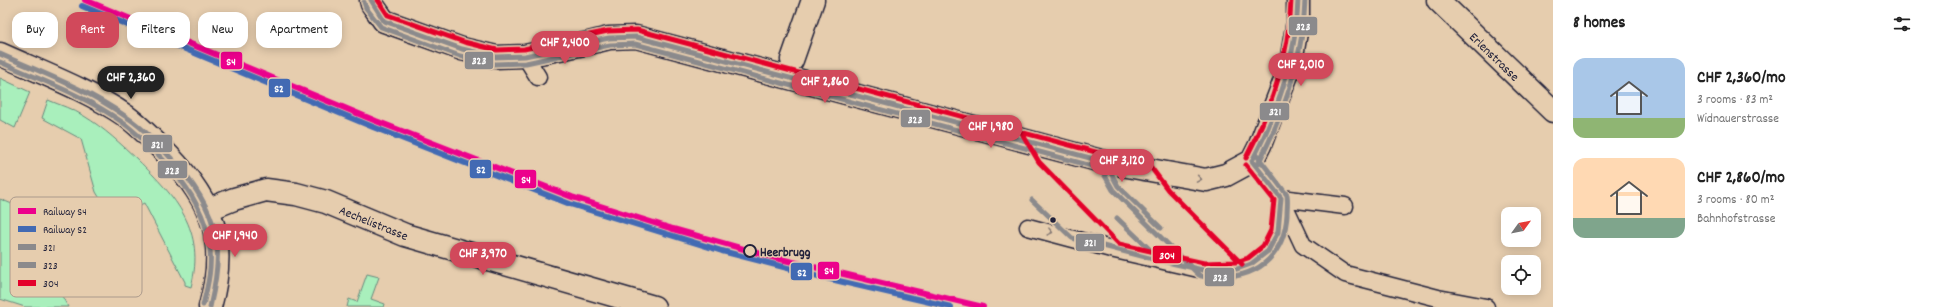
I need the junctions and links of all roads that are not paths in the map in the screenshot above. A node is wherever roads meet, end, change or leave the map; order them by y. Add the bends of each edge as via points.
1 (371, 0) edge
2 (813, 0) edge
3 (1298, 0) edge
4 (1438, 0) edge
5 (0, 54) edge
6 (525, 56) junction
7 (792, 60) dead end
8 (538, 77) dead end
9 (1553, 111) edge
10 (1252, 160) junction
11 (1281, 198) junction
12 (1345, 206) dead end
13 (209, 209) junction
14 (1028, 227) dead end
15 (210, 307) edge
16 (654, 307) edge
17 (1486, 307) edge

1 - 6 street via 384,21 462,49 496,57
2 - 7 street
3 - 10 street via 1298,21 1290,67 1263,139
4 - 9 street, Erlenstrasse
5 - 13 street via 83,92 126,116 184,171
6 - 8 lane
6 -> 10 street via 609,38 636,36 1105,162 1206,180 1226,175
10 - 11 lane
11 - 12 lane
14 -> 11 lane via 1203,270 1237,269 1251,264 1268,251 1278,232
11 - 17 lane via 1303,245 1345,274 1438,298
13 - 15 street via 218,253 217,280
13 - 16 street, Aechelistrasse via 266,190 296,194 326,202 405,235

